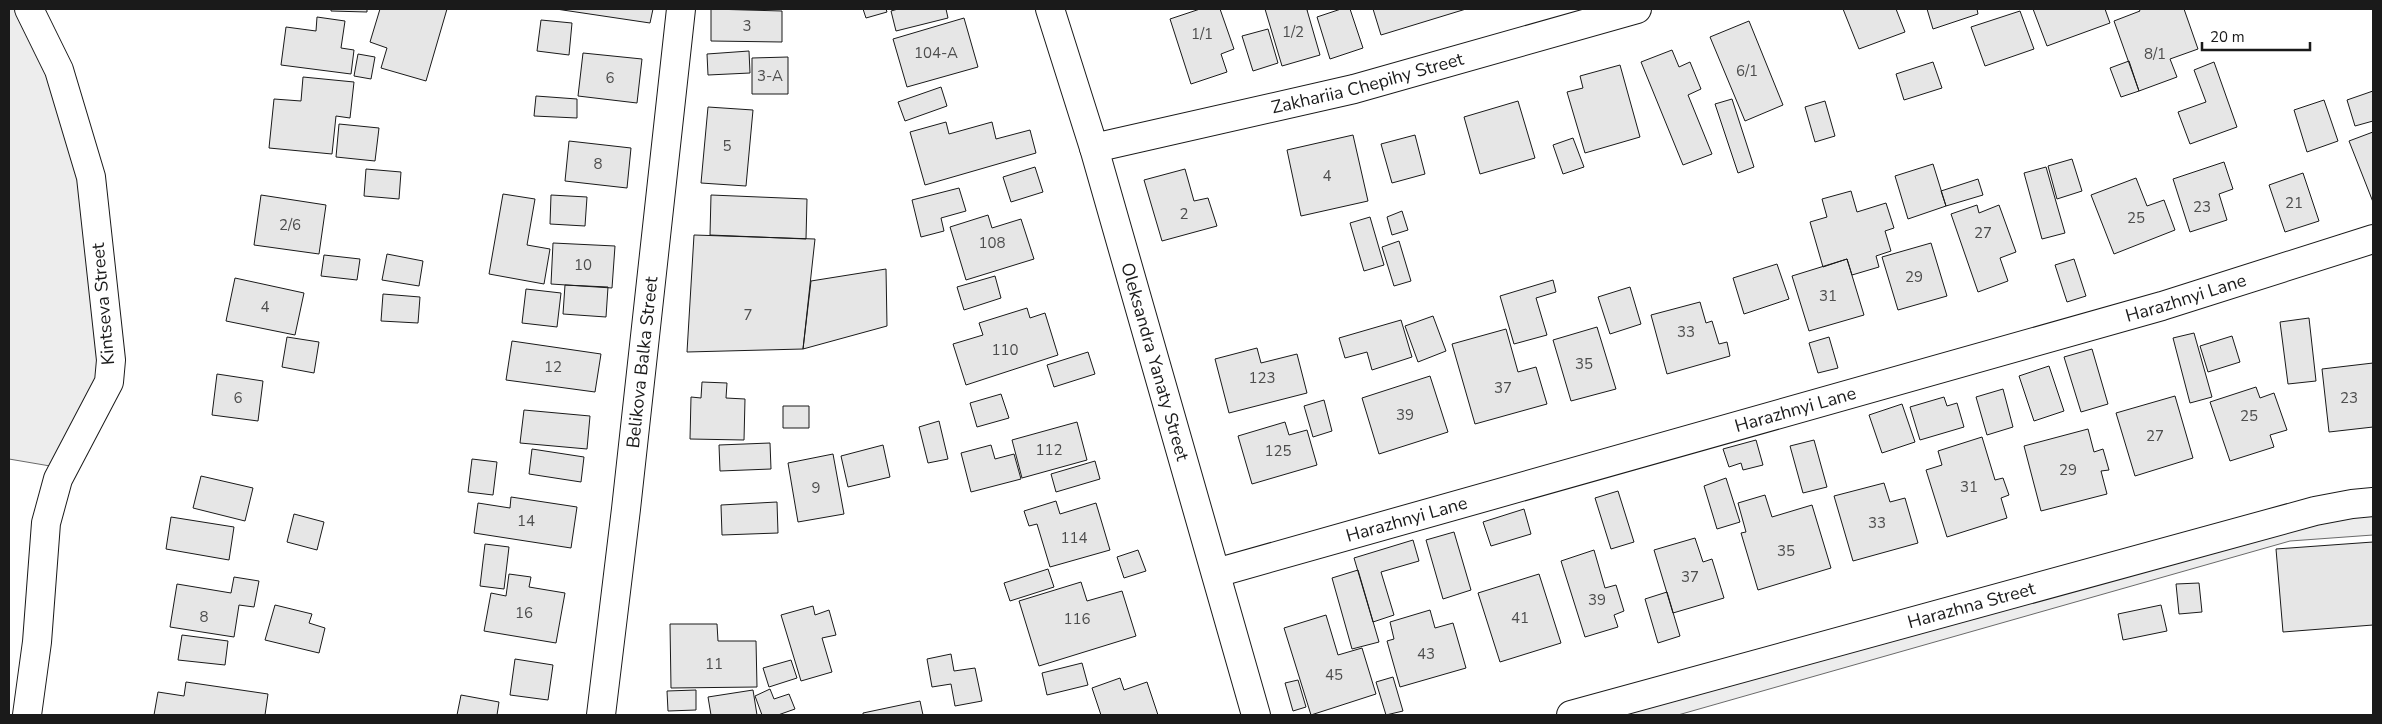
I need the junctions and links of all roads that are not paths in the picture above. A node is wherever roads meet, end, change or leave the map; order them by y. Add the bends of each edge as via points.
1 (29, 9) edge
2 (681, 9) edge
3 (1050, 9) edge
4 (1637, 9) edge
5 (1094, 148) junction
6 (2373, 239) edge
7 (2373, 502) edge
8 (1216, 573) junction
9 (27, 715) edge
10 (601, 715) edge
11 (1256, 715) edge
12 (1571, 715) edge

1 - 9 street, Kintseva Street via 59,70 91,177 111,360 109,382 58,478 46,524 37,642
2 - 10 street, Belikova Balka Street
3 - 5 street, Oleksandra Yanaty Street
4 - 5 street, Zakhariia Chepihy Street via 1354,88
5 - 8 street, Oleksandra Yanaty Street
6 - 8 street, Harazhnyi Lane via 2162,306
7 - 12 street, Harazhna Street via 2315,512
8 - 11 street, Oleksandra Yanaty Street

